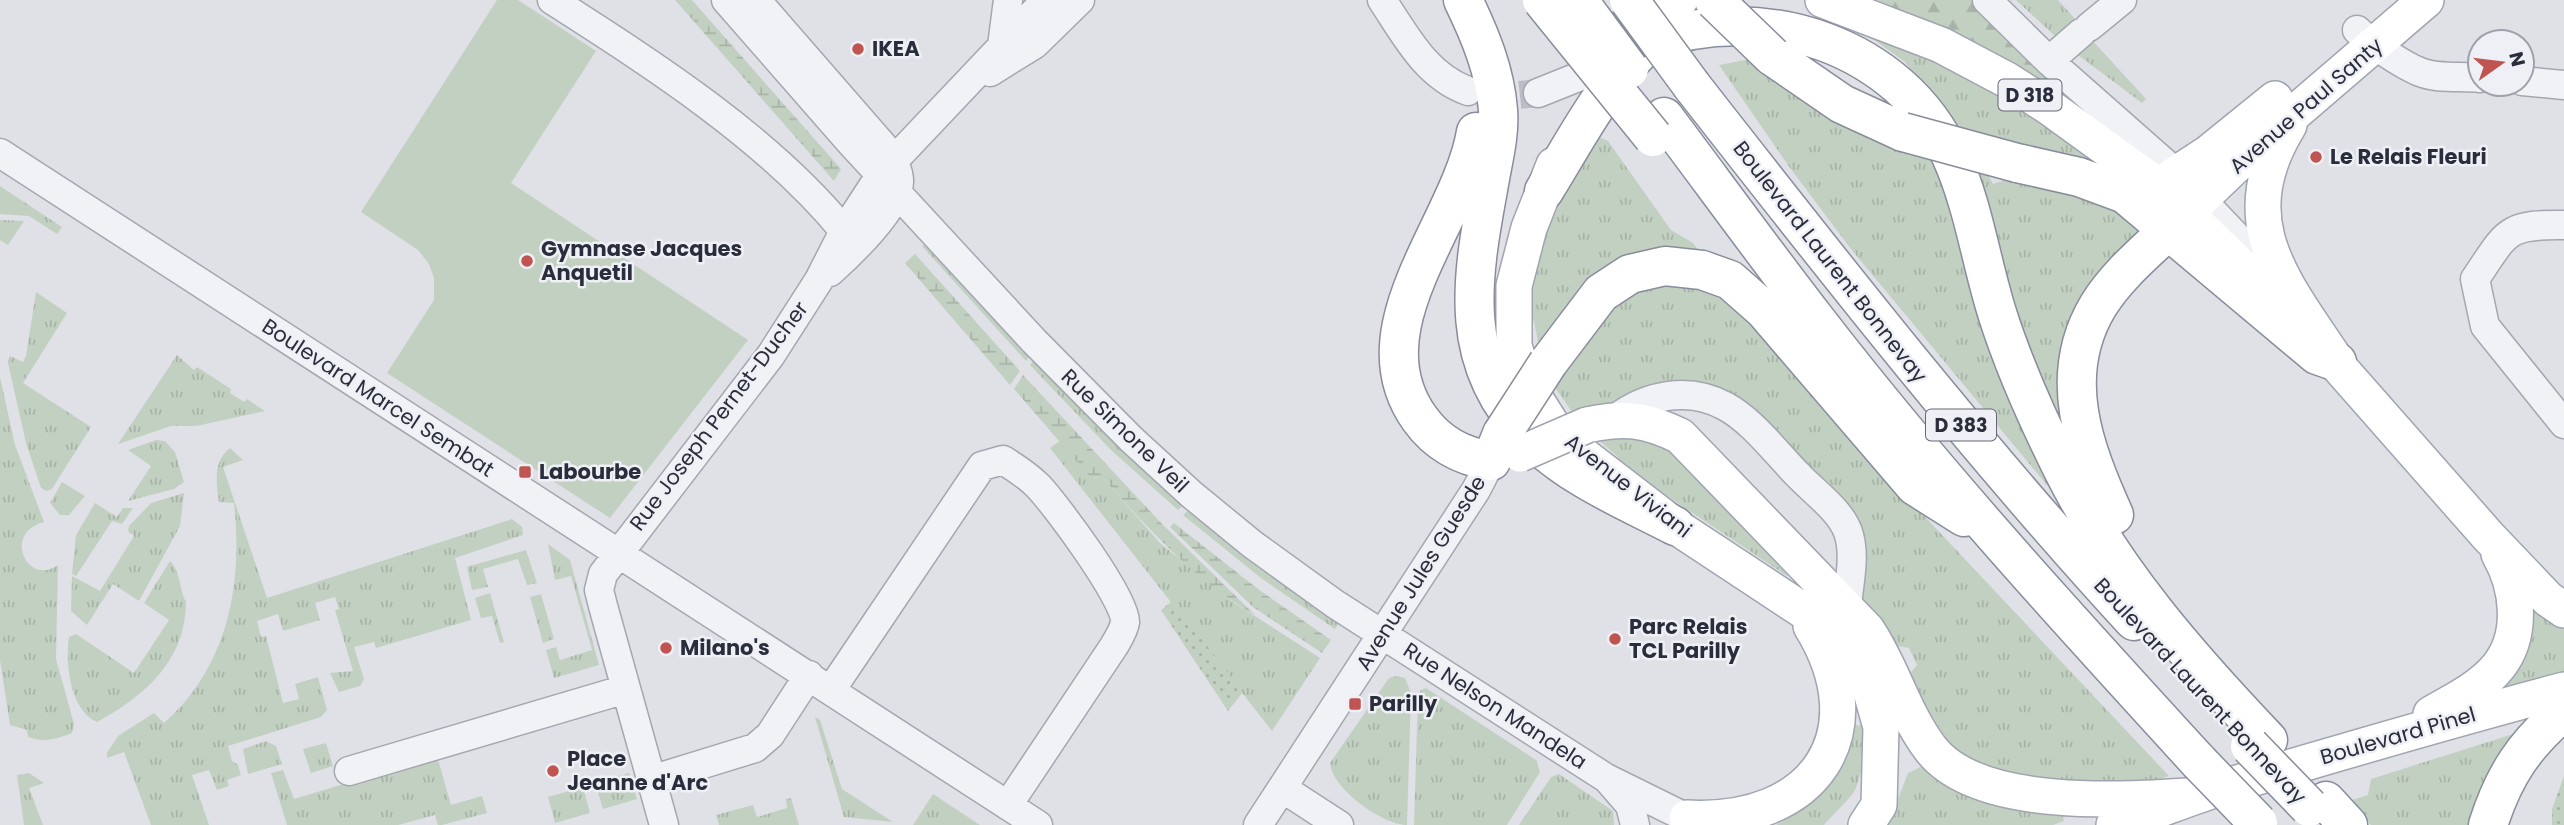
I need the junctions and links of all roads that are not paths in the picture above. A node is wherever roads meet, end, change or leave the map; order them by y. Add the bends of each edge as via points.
1 (552, 0) edge
2 (726, 0) edge
3 (756, 0) edge
4 (1008, 0) edge
5 (1046, 0) edge
6 (1080, 0) edge
7 (1382, 0) edge
8 (1461, 0) edge
9 (1542, 0) edge
10 (1578, 0) edge
11 (1629, 0) edge
12 (1659, 0) edge
13 (1680, 0) edge
14 (1714, 0) edge
15 (1823, 0) edge
16 (1987, 0) edge
17 (2122, 0) edge
18 (2391, 0) edge
19 (2426, 0) edge
20 (2366, 38) junction
21 (1002, 46) junction
22 (2049, 61) junction
23 (1593, 71) junction
24 (2466, 77) edge
25 (1701, 80) junction
26 (2536, 82) edge
27 (2564, 85) edge
28 (1468, 91) tunnel mouth
29 (958, 92) junction
30 (1538, 93) tunnel mouth
31 (2298, 110) junction
32 (927, 124) junction
33 (865, 125) junction
34 (1659, 127) junction
35 (0, 153) edge
36 (890, 175) junction
37 (2153, 185) junction
38 (1544, 191) junction
39 (2186, 214) junction
40 (2564, 225) edge
41 (844, 231) junction
42 (820, 280) junction
43 (2288, 290) junction
44 (2337, 362) junction
45 (1601, 422) junction
46 (2564, 424) edge
47 (1504, 450) junction
48 (1675, 526) junction
49 (2488, 536) junction
50 (1996, 537) junction
51 (618, 551) junction
52 (1796, 606) junction
53 (1847, 606) junction
54 (2564, 610) edge
55 (1384, 634) junction
56 (1895, 682) junction
57 (820, 683) junction
58 (626, 689) junction
59 (2564, 690) edge
60 (2226, 695) junction
61 (2564, 711) edge
62 (2396, 735) junction
63 (2259, 743) junction
64 (349, 771) dead end
65 (1606, 778) junction
66 (2199, 778) junction
67 (652, 780) junction
68 (1283, 788) junction
69 (1008, 805) junction
70 (1872, 815) edge
71 (2327, 815) edge
72 (662, 817) edge
73 (1673, 821) edge
74 (2259, 824) edge
75 (1038, 825) edge
76 (1258, 825) edge
77 (1339, 825) edge
78 (1635, 825) edge
79 (2114, 825) edge
80 (2487, 825) edge

1 - 41 street via 740,131
2 - 36 street, Rue Simone Veil
3 - 33 street, Rue Simone Veil
4 - 21 street
5 - 21 street
6 - 29 street via 1035,44
7 - 28 street via 1429,67
8 - 47 highway via 1479,86 1472,156 1403,315 1397,348 1403,386 1425,427 1465,457
8 - 48 highway via 1483,40 1498,111 1472,286 1474,324 1483,360 1501,398 1530,437 1579,476
9 - 34 highway, bridge
10 - 34 highway, Boulevard Laurent Bonnevay / D 383, bridge
11 - 25 highway, bridge
12 - 25 highway
13 - 23 main road, Avenue Viviani via 1642,24
14 - 37 highway, bridge via 1772,56 1842,104 1902,132 1950,148 2079,177
15 - 37 main road, D 318 via 1941,45 2007,80
16 - 22 street
17 - 22 street
18 - 20 main road, Avenue Paul Santy
19 - 20 main road, Avenue Paul Santy
20 - 24 street via 2421,73
20 - 31 main road, Avenue Paul Santy
20 - 37 main road, Avenue Paul Santy
21 - 29 street
22 - 37 street
23 - 30 street
23 - 38 main road, Avenue Viviani
25 - 63 highway, Boulevard Laurent Bonnevay / D 383 via 1810,237 2030,508
26 - 27 street
29 - 32 street
31 - 39 main road, Avenue Paul Santy
31 - 43 main road via 2273,155 2263,200 2267,243
32 - 33 street via 893,131
32 - 36 street
33 - 36 street, Rue Simone Veil
34 - 50 highway, Boulevard Laurent Bonnevay / D 383
35 - 51 street, Boulevard Marcel Sembat
36 - 41 street, Rue Joseph Pernet-Ducher
36 - 42 street, Rue Joseph Pernet-Ducher via 862,244
36 - 55 street, Rue Simone Veil via 1034,341 1141,449 1252,544
37 - 39 highway
37 - 39 street
38 - 48 main road, Avenue Viviani via 1514,286 1514,346 1527,384 1552,425 1583,455
38 - 60 highway via 1626,67 1651,42 1691,16 1740,5 1788,8 1814,16 1856,41 1912,95 1951,155 2021,379 2088,514 2158,617
39 - 43 street
39 - 44 highway via 2317,355
39 - 60 highway via 2098,307 2077,362 2078,421 2090,462 2136,556
40 - 46 street via 2526,225 2505,235 2475,279 2485,326
41 - 42 street, Rue Joseph Pernet-Ducher
42 - 51 street, Rue Joseph Pernet-Ducher via 771,355
43 - 44 main road
44 - 49 main road
45 - 47 main road, bridge
45 - 53 main road via 1651,422 1680,436
45 - 53 street via 1633,405 1673,395 1725,406 1842,519 1851,543
47 - 50 highway, bridge via 1548,363 1601,293 1630,274 1665,266 1702,270 1730,280 1764,310 1915,486
47 - 55 street, Avenue Jules Guesde
48 - 52 main road, Avenue Viviani
49 - 54 main road
49 - 62 main road via 2513,592 2517,617 2511,643 2498,667 2468,692
50 - 66 highway, Boulevard Laurent Bonnevay / D 383
51 - 57 street, Boulevard Marcel Sembat
51 - 58 street, Rue Joseph Pernet-Ducher via 599,590
52 - 70 main road, Avenue Viviani via 1831,631 1868,681 1881,727
52 - 73 main road via 1822,646 1834,676 1840,707 1830,753 1805,790 1772,812 1736,822
53 - 56 main road via 1878,646
55 - 65 street, Rue Nelson Mandela
55 - 68 street, Avenue Jules Guesde
56 - 66 main road via 1931,750 1952,769 1981,784 2110,800
56 - 70 main road via 1902,757
57 - 67 street via 755,748
57 - 69 street, Boulevard Marcel Sembat
57 - 69 street via 982,466 1003,460 1024,473 1040,488 1121,603 1125,621 1123,654
58 - 64 street
58 - 67 street, Rue Joseph Pernet-Ducher
59 - 62 main road, Boulevard Pinel
60 - 63 highway
61 - 80 highway via 2522,754 2500,786
62 - 66 main road, Boulevard Pinel
63 - 71 highway
65 - 73 street, Rue Nelson Mandela
65 - 78 street, Rue Nelson Mandela via 1630,806
66 - 74 highway, Boulevard Laurent Bonnevay / D 383, bridge
66 - 79 main road, Boulevard Pinel via 2163,811
67 - 72 street, Rue Joseph Pernet-Ducher
68 - 76 street, Avenue Jules Guesde
68 - 77 street
69 - 75 street, Boulevard Marcel Sembat

